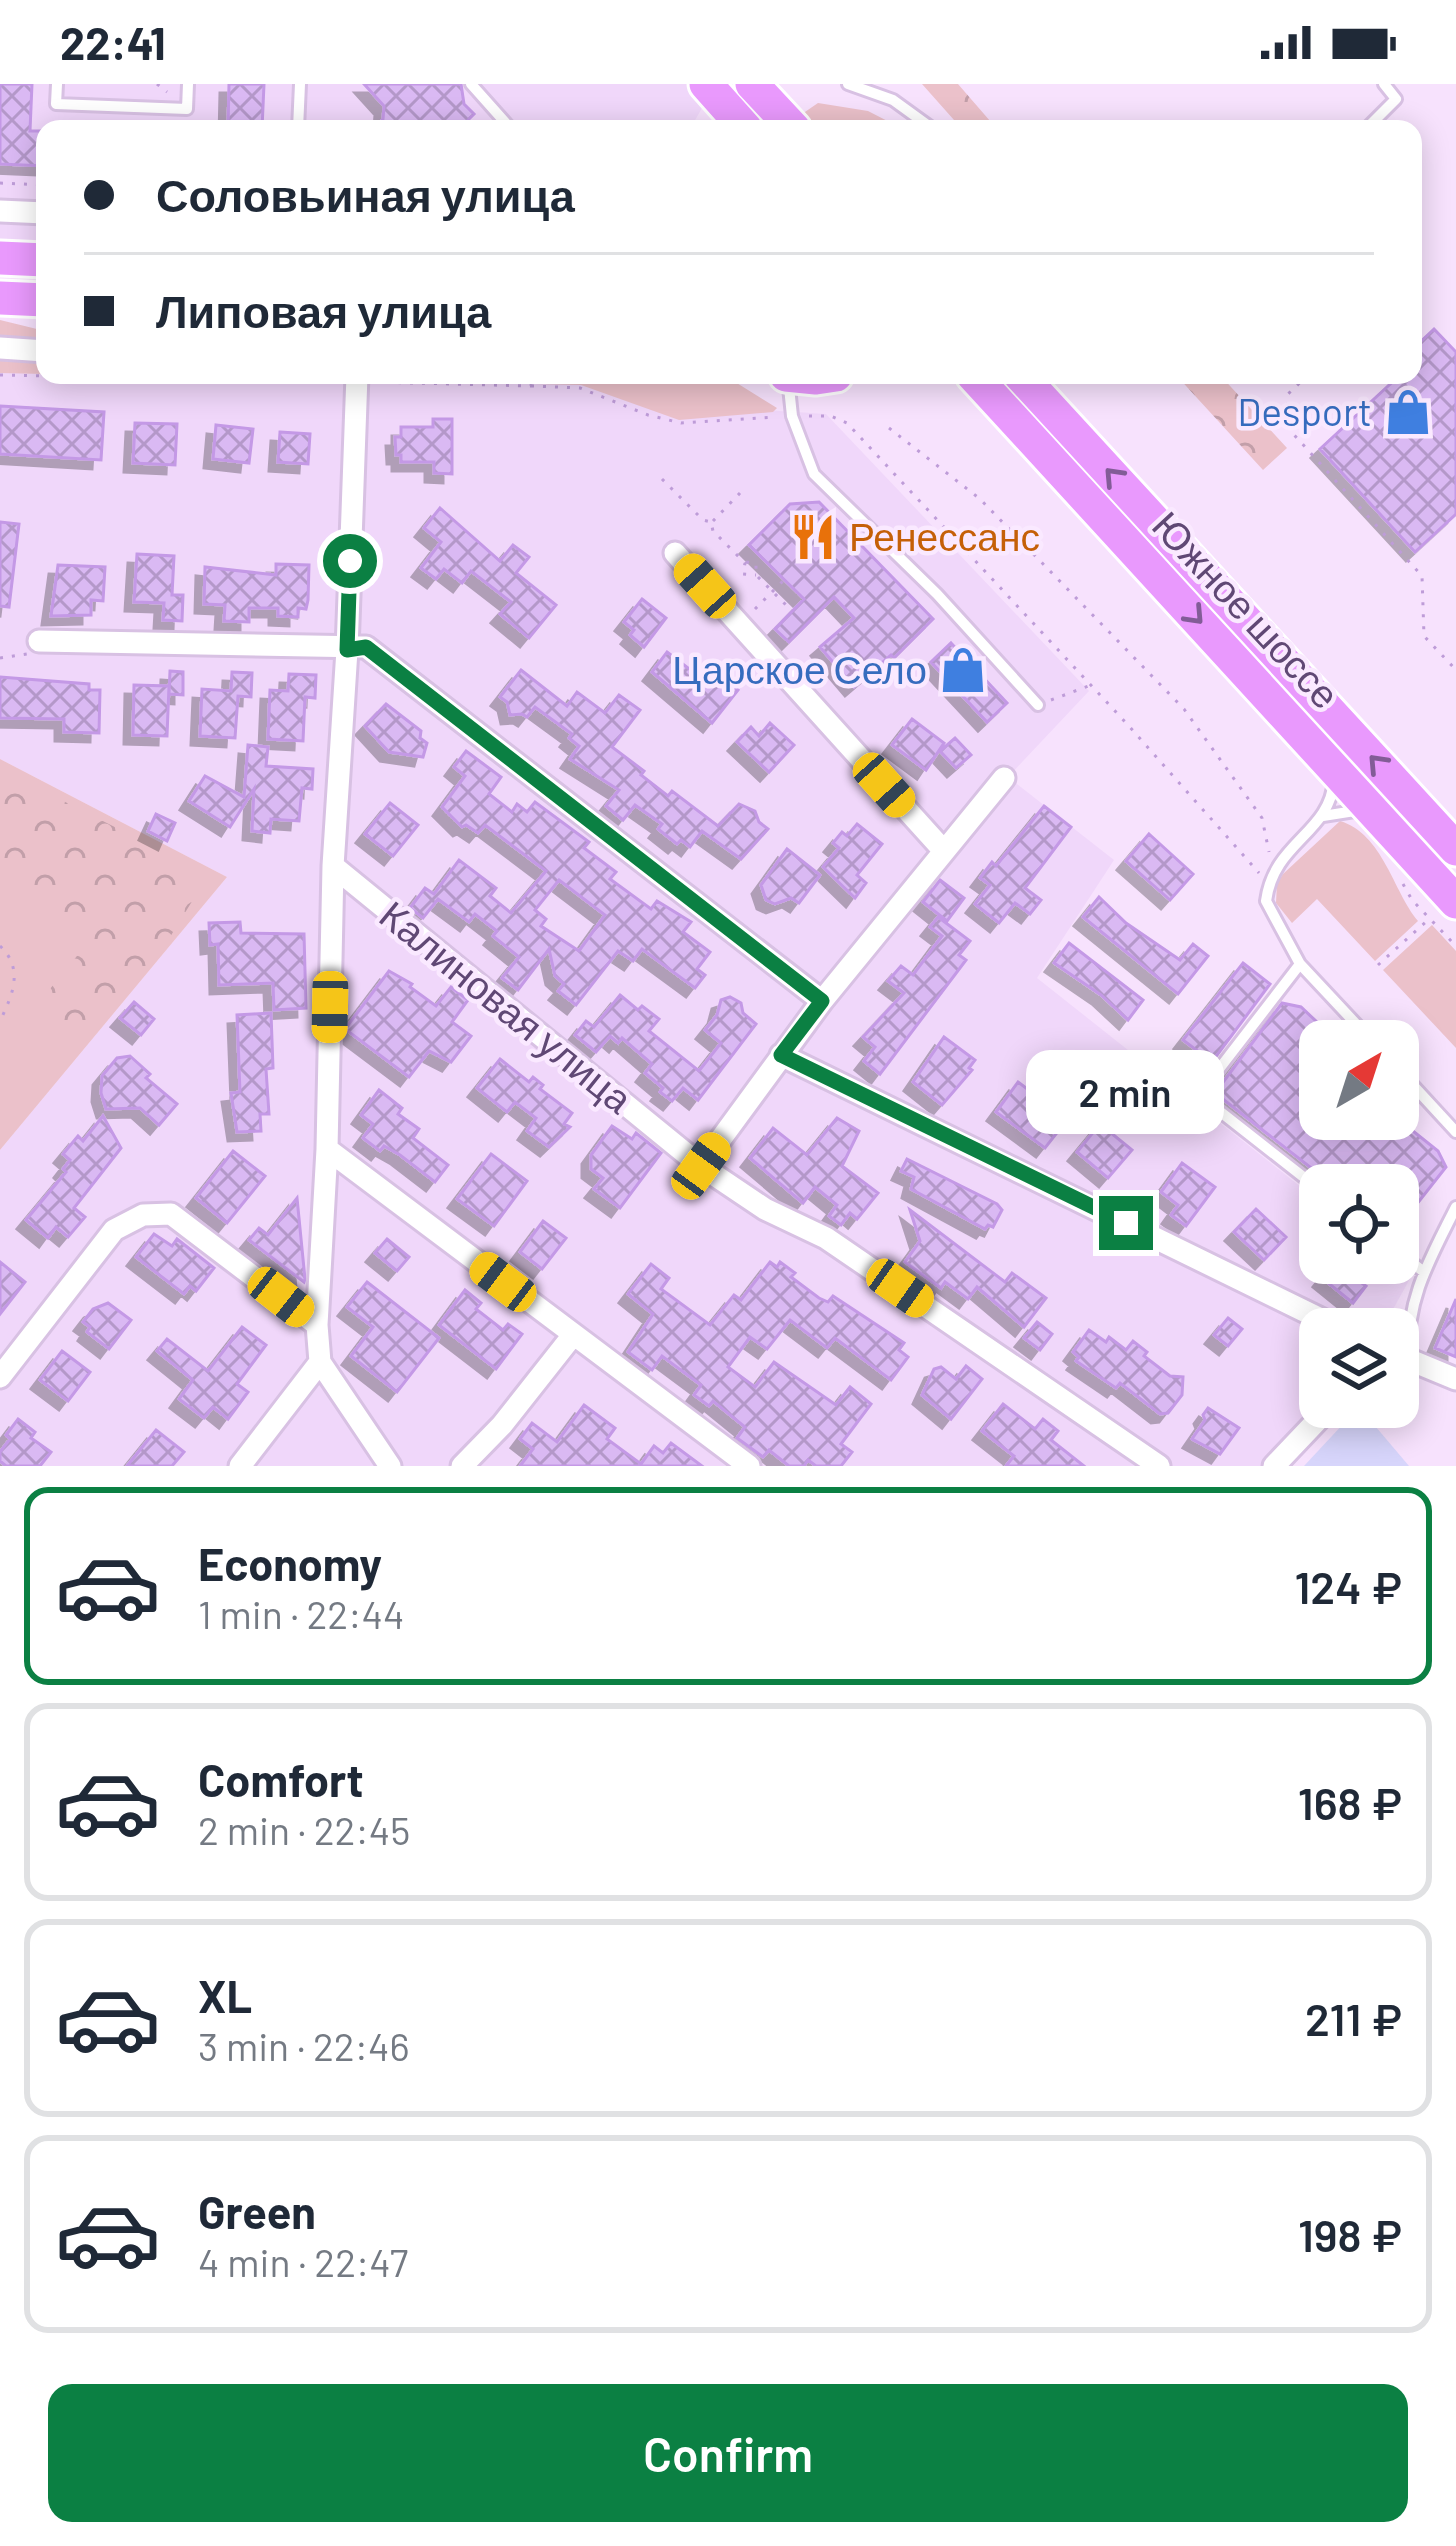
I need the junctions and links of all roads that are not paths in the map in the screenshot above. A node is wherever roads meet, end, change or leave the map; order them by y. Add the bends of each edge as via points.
1 (57, 84) edge
2 (188, 84) edge
3 (300, 84) edge
4 (471, 84) edge
5 (706, 84) edge
6 (848, 84) edge
7 (1384, 84) edge
8 (758, 85) edge
9 (298, 120) edge
10 (503, 120) edge
11 (727, 120) edge
12 (735, 120) edge
13 (783, 120) edge
14 (786, 120) edge
15 (921, 120) edge
16 (1375, 120) edge
17 (0, 211) edge
18 (36, 213) edge
19 (0, 258) edge
20 (36, 260) edge
21 (0, 298) edge
22 (36, 300) edge
23 (0, 348) edge
24 (36, 350) edge
25 (357, 384) edge
26 (788, 384) edge
27 (982, 384) edge
28 (1028, 384) edge
29 (675, 553) dead end
30 (39, 641) road end
31 (347, 650) junction
32 (1038, 705) road end
33 (1332, 766) junction
34 (1004, 778) dead end
35 (1377, 815) junction
36 (1323, 816) junction
37 (1456, 849) edge
38 (944, 851) junction
39 (333, 866) junction
40 (1443, 910) edge
41 (1300, 964) junction
42 (822, 1001) junction
43 (1352, 1020) edge
44 (781, 1055) junction
45 (1419, 1092) edge
46 (1456, 1132) edge
47 (327, 1149) junction
48 (701, 1166) junction
49 (1299, 1174) edge
50 (1456, 1208) edge
51 (1419, 1268) edge
52 (1424, 1272) junction
53 (1299, 1308) edge
54 (1411, 1308) edge
55 (317, 1325) junction
56 (573, 1335) junction
57 (320, 1362) junction
58 (1419, 1364) edge
59 (0, 1377) edge
60 (1456, 1379) edge
61 (1310, 1428) edge
62 (240, 1466) edge
63 (391, 1466) edge
64 (462, 1466) edge
65 (749, 1466) edge
66 (1159, 1466) edge
67 (1274, 1466) edge

1 - 2 lane via 56,104 187,109
3 - 9 lane
4 - 10 lane
5 - 11 main road
6 - 15 lane
7 - 16 lane via 1396,99
8 - 14 main road
12 - 13 main road via 761,107
17 - 18 street
19 - 20 main road
21 - 22 main road
23 - 24 street
25 - 31 street
26 - 32 lane via 814,474
27 -> 33 main road, Южное шоссе
37 -> 28 main road, Южное шоссе
29 - 38 street
30 - 31 street
31 - 39 street
31 - 42 street via 366,647
33 - 35 main road, Южное шоссе
33 - 36 lane
34 - 38 street
35 - 36 lane via 1350,809
35 - 40 main road, Южное шоссе
36 - 41 lane via 1271,877 1266,901
38 - 42 street
39 - 47 street
39 - 48 street, Калиновая улица
41 - 43 lane
41 - 49 lane via 1199,1095
42 - 44 street
44 - 48 street
44 - 53 street
45 - 46 lane
47 - 55 street
47 - 56 street
48 - 66 street, Калиновая улица via 826,1238
50 - 52 lane
51 - 52 lane
52 - 54 lane
55 - 57 street
55 - 59 street via 171,1214 149,1214 114,1230
56 - 64 street
56 - 65 street
57 - 62 street
57 - 63 street
58 - 60 street
61 - 67 street

